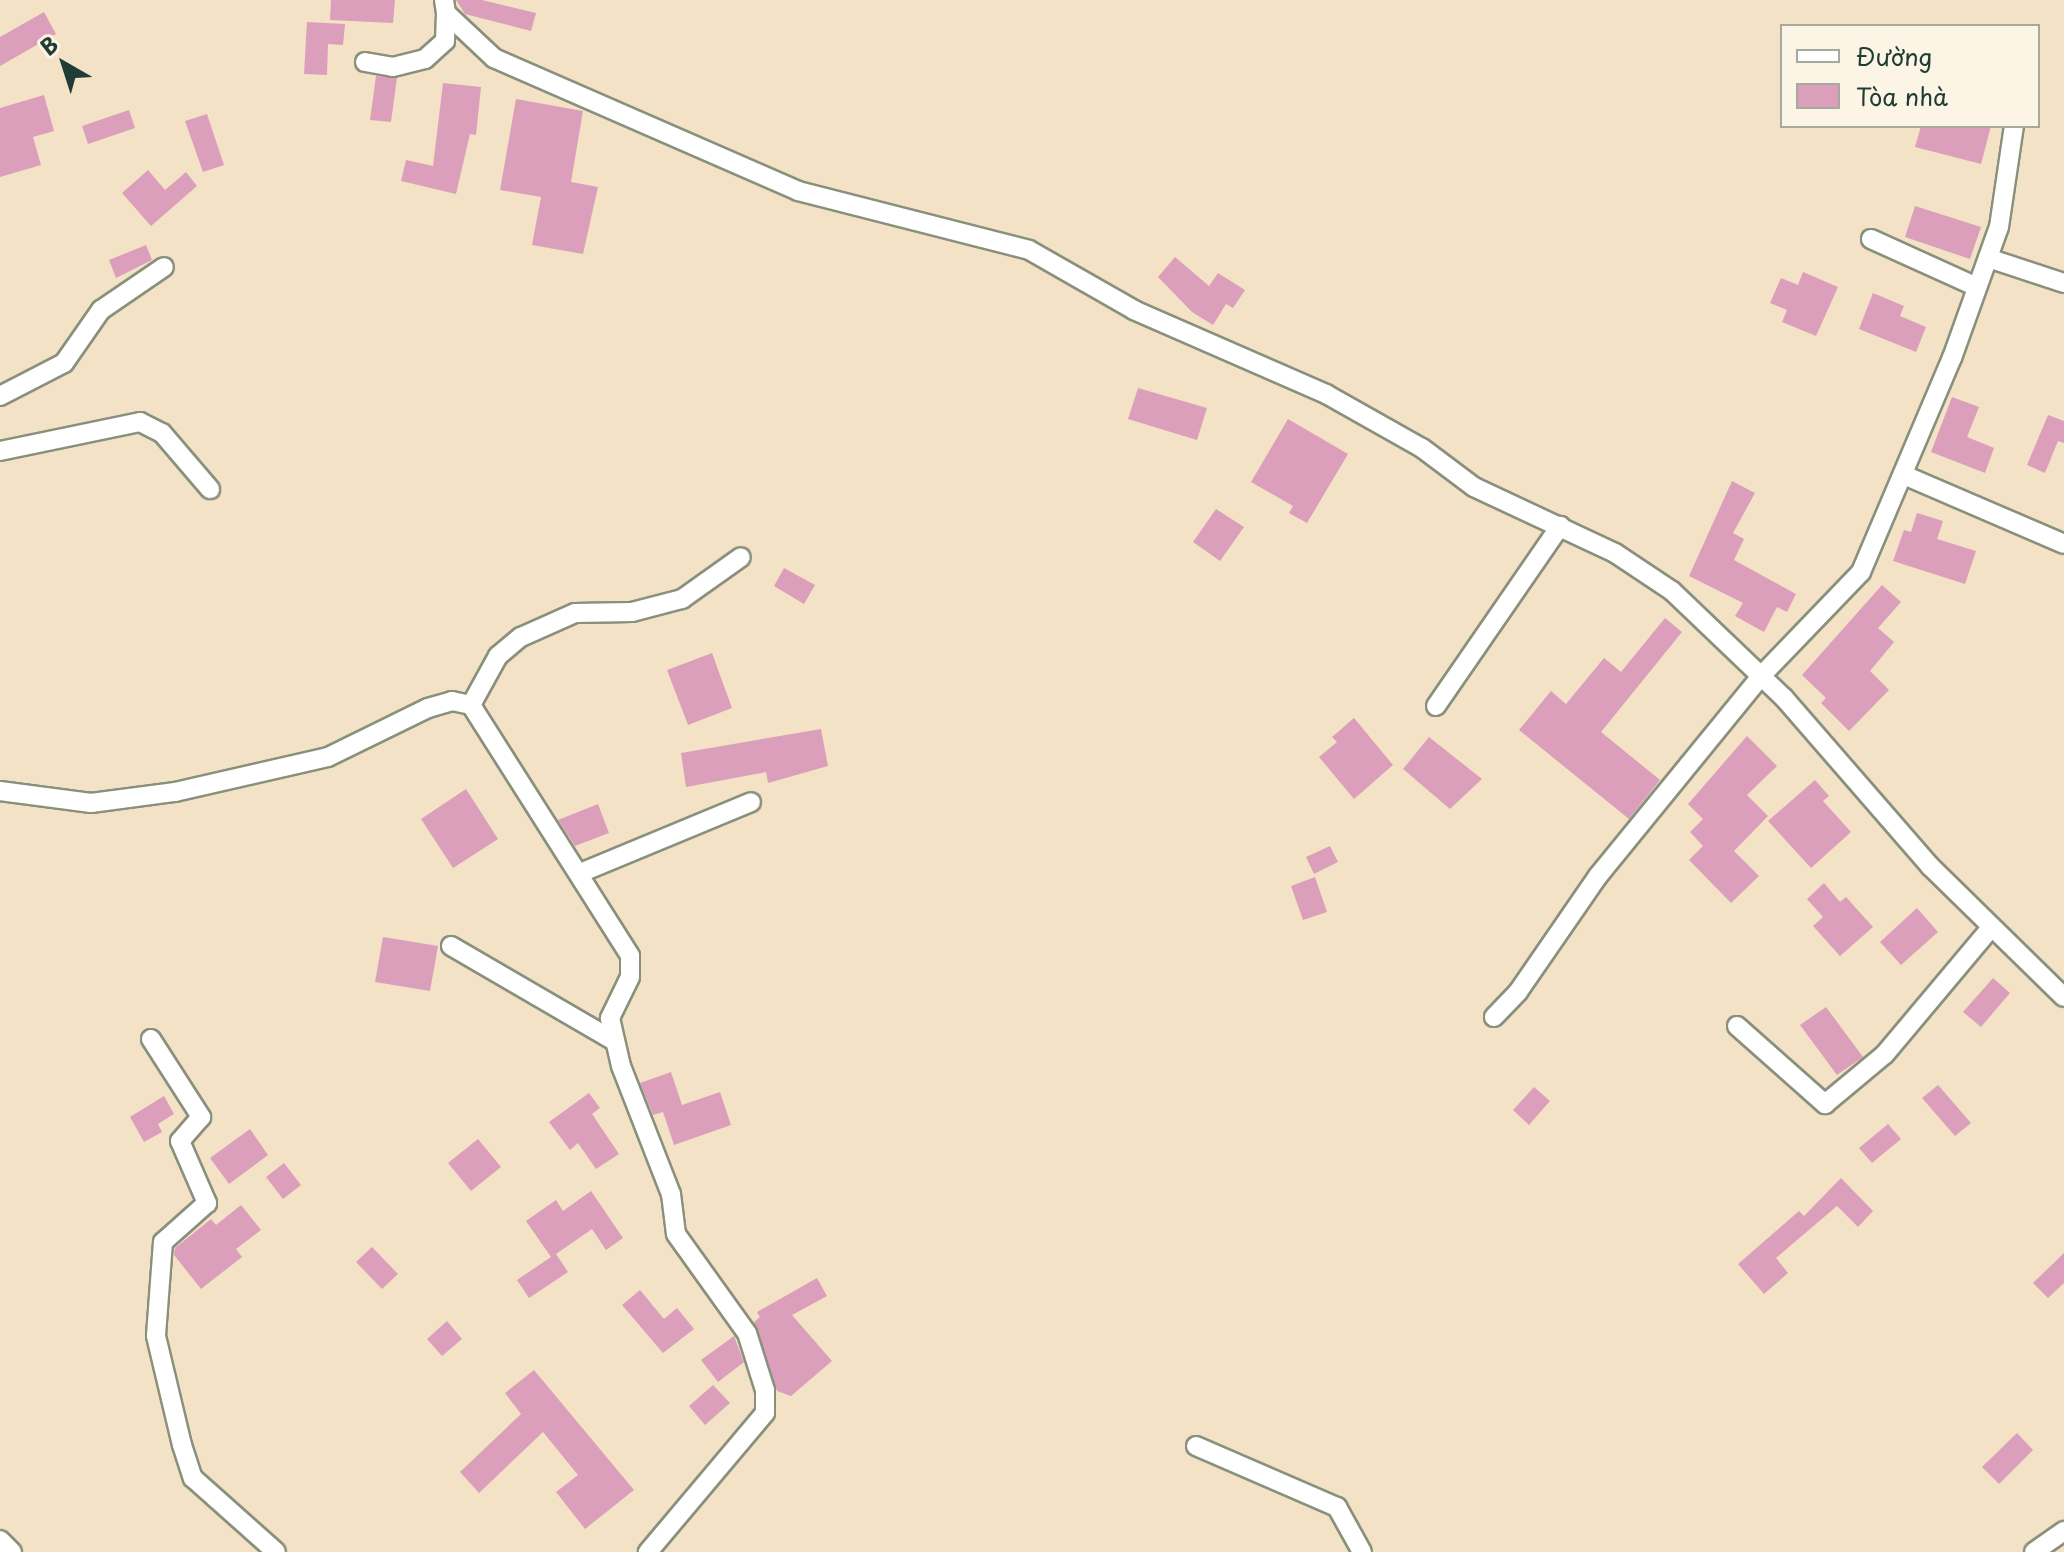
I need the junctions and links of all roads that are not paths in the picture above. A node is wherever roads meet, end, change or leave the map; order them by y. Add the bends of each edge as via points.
1 (445, 7) edge
2 (365, 62) dead end
3 (2014, 128) edge
4 (1871, 239) dead end
5 (1988, 258) junction
6 (164, 267) dead end
7 (2064, 283) edge
8 (1977, 287) junction
9 (0, 396) edge
10 (0, 451) edge
11 (1904, 475) junction
12 (210, 489) dead end
13 (1560, 526) junction
14 (2064, 544) edge
15 (741, 557) dead end
16 (1761, 676) junction
17 (471, 705) junction
18 (1436, 706) dead end
19 (0, 791) edge
20 (751, 802) dead end
21 (580, 873) junction
22 (1990, 929) junction
23 (451, 946) dead end
24 (2064, 997) edge
25 (1494, 1017) dead end
26 (1737, 1026) dead end
27 (151, 1039) dead end
28 (614, 1041) junction
29 (1196, 1446) dead end
30 (2064, 1531) edge
31 (0, 1540) edge
32 (12, 1552) edge
33 (276, 1552) edge
34 (648, 1552) edge
35 (1362, 1552) edge
36 (2034, 1552) edge

1 - 2 street via 445,41 425,59 393,67
1 - 13 street via 494,58 798,191 1029,250 1134,310 1326,394 1422,448 1474,487
3 - 5 street via 1999,227
4 - 8 street
5 - 7 street
5 - 8 street
6 - 9 street via 101,310 64,363
8 - 11 street
10 - 12 street via 140,422 162,433
11 - 14 street
11 - 16 street via 1861,572
13 - 16 street via 1615,553 1672,591
13 - 18 street
15 - 17 street via 682,599 632,612 575,613 521,637 498,656
16 - 22 street
16 - 25 street via 1598,876 1518,992
17 - 19 street via 452,701 428,708 328,757 175,792 91,803
17 - 21 street
20 - 21 street
21 - 28 street via 630,956 630,977 610,1018
22 - 24 street
22 - 26 street via 1885,1054 1825,1104
23 - 28 street
27 - 33 street via 201,1117 180,1141 207,1203 163,1242 156,1336 182,1445 193,1478
28 - 34 street via 671,1194 676,1234 747,1333 765,1390 765,1413
29 - 35 street via 1337,1507
30 - 36 street
31 - 32 street

